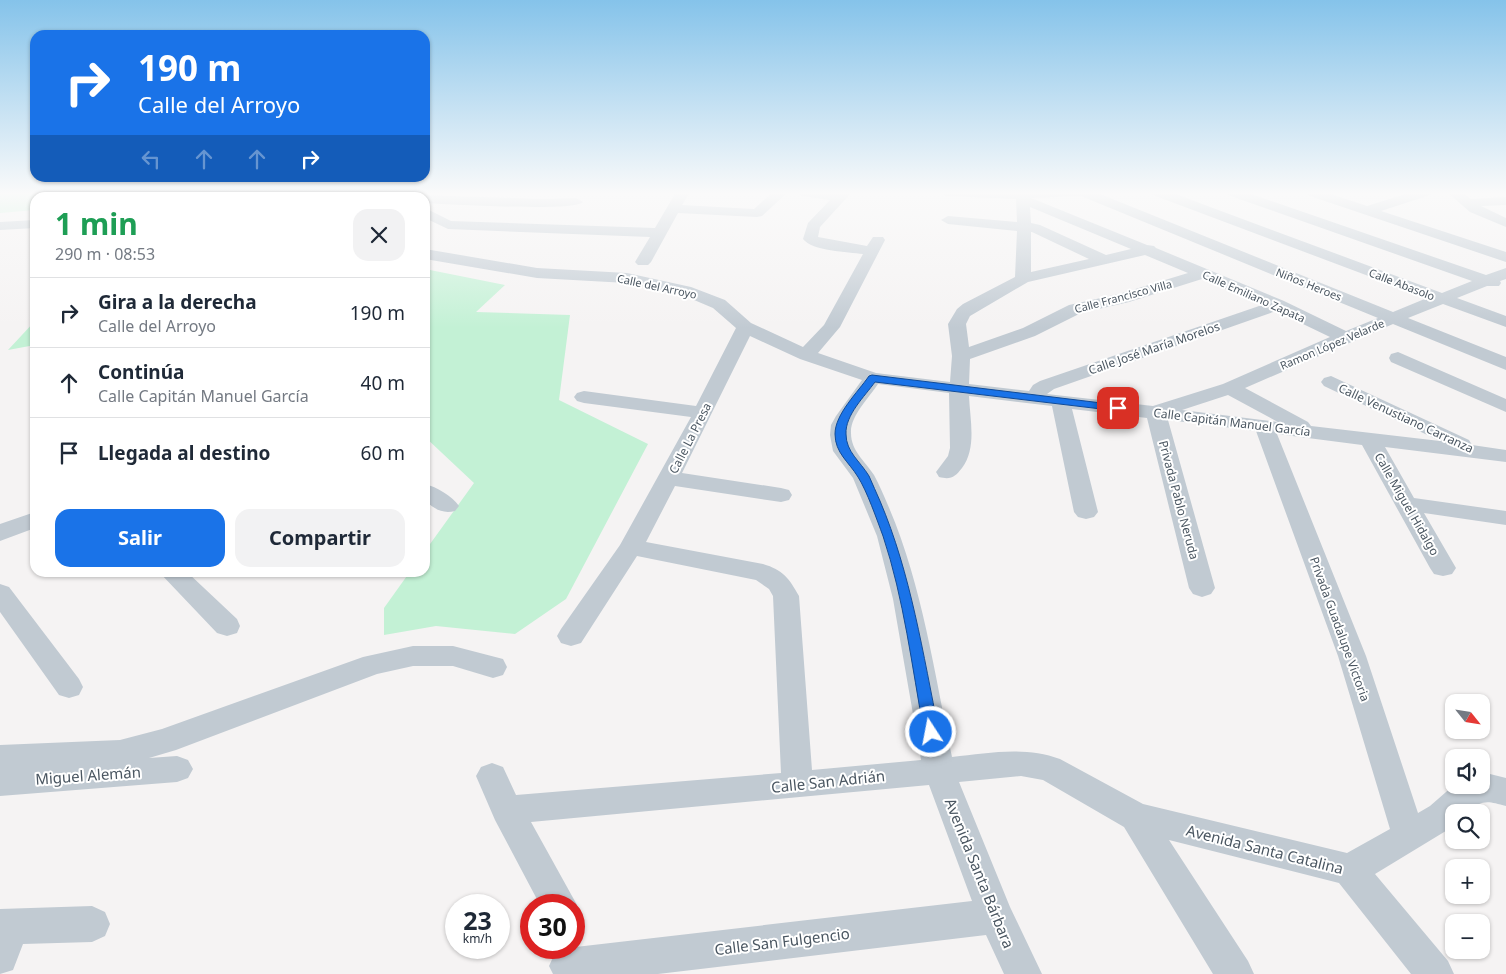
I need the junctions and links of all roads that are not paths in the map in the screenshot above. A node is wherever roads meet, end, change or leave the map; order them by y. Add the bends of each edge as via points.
1 (658, 237) edge
2 (810, 237) edge
3 (1024, 237) edge
4 (1057, 237) edge
5 (1118, 237) edge
6 (1194, 237) edge
7 (1279, 237) edge
8 (1363, 237) edge
9 (1449, 237) edge
10 (1149, 250) junction
11 (430, 255) edge
12 (1506, 257) edge
13 (1105, 260) junction
14 (644, 262) dead end
15 (1204, 273) junction
16 (1506, 273) edge
17 (1023, 279) junction
18 (1488, 281) junction
19 (1506, 288) edge
20 (1442, 299) junction
21 (1278, 305) junction
22 (1393, 318) junction
23 (1506, 322) edge
24 (745, 327) junction
25 (958, 330) junction
26 (1345, 337) junction
27 (1006, 341) junction
28 (1483, 354) junction
29 (806, 355) junction
30 (961, 356) junction
31 (1398, 358) dead end
32 (1506, 364) edge
33 (872, 378) junction
34 (1447, 378) junction
35 (1331, 382) dead end
36 (959, 388) junction
37 (1230, 388) junction
38 (584, 398) dead end
39 (1035, 398) junction
40 (1061, 402) junction
41 (1506, 406) edge
42 (703, 412) junction
43 (1156, 412) junction
44 (1264, 426) junction
45 (1313, 432) junction
46 (1370, 440) junction
47 (1480, 453) junction
48 (1506, 456) edge
49 (946, 472) dead end
50 (669, 478) junction
51 (430, 494) edge
52 (781, 495) dead end
53 (1408, 504) junction
54 (447, 506) dead end
55 (1086, 512) dead end
56 (1506, 518) edge
57 (30, 520) edge
58 (0, 533) edge
59 (631, 547) junction
60 (1443, 568) dead end
61 (176, 577) edge
62 (1202, 588) dead end
63 (0, 593) edge
64 (227, 626) dead end
65 (571, 636) dead end
66 (493, 667) dead end
67 (69, 687) dead end
68 (0, 758) edge
69 (177, 769) dead end
70 (938, 770) junction
71 (492, 776) dead end
72 (0, 782) edge
73 (797, 785) junction
74 (1506, 792) edge
75 (506, 810) junction
76 (1136, 817) junction
77 (1408, 835) junction
78 (1350, 870) junction
79 (553, 894) edge
80 (996, 916) junction
81 (92, 924) dead end
82 (4, 937) edge
83 (567, 962) edge
84 (1023, 974) edge
85 (1235, 974) edge
86 (1435, 974) edge

1 - 14 street
2 - 29 street via 818,243 875,246 832,327
3 - 17 street
4 - 13 street
5 - 10 street, Calle Emiliano Zapata
6 - 22 street, Niños Heroes
7 - 20 street, Calle Abasolo
8 - 18 street
9 - 12 street
10 - 13 street
10 - 15 street, Calle Emiliano Zapata
11 - 24 street, Calle del Arroyo via 537,273 627,278 685,290 719,304
13 - 17 street
15 - 21 street, Calle Emiliano Zapata
15 - 27 street, Calle Francisco Villa via 1075,309
16 - 18 street, Ramon López Velarde
17 - 25 street via 963,313 957,324
18 - 19 street
18 - 20 street, Ramon López Velarde
20 - 22 street, Ramon López Velarde
20 - 23 street, Calle Abasolo
21 - 26 street, Calle Emiliano Zapata
21 - 39 street, Calle José María Morelos via 1047,384
22 - 26 street, Ramon López Velarde
22 - 28 street, Niños Heroes
24 - 29 street, Calle del Arroyo
24 - 42 street, Calle La Presa
25 - 27 street
25 - 30 street
26 - 37 street, Ramon López Velarde
27 - 30 street, Calle Francisco Villa
28 - 32 street, Niños Heroes
28 - 34 street
29 - 33 street, Calle del Arroyo
30 - 36 street
31 - 34 street
33 - 36 street, Calle del Arroyo
33 - 70 street, Avenida Santa Bárbara via 846,416 840,435 844,451 864,477 889,536 906,599
34 - 41 street
35 - 47 street, Calle Venustiano Carranza
36 - 39 street, Calle Capitán Manuel García
36 - 49 street via 961,448 959,457
37 - 43 street, Ramon López Velarde
37 - 45 street
38 - 42 street
39 - 40 street, Calle Capitán Manuel García
40 - 43 street, Calle Capitán Manuel García
40 - 55 street
42 - 50 street, Calle La Presa
43 - 44 street, Calle Capitán Manuel García
43 - 62 street, Privada Pablo Neruda
44 - 45 street, Calle Capitán Manuel García
44 - 77 street, Privada Guadalupe Victoria via 1352,656
45 - 46 street, Calle Capitán Manuel García
46 - 47 street, Calle Capitán Manuel García
46 - 53 street, Calle Miguel Hidalgo
47 - 48 street, Calle Capitán Manuel García
50 - 52 street
50 - 59 street, Calle La Presa
51 - 54 street
53 - 56 street
53 - 60 street, Calle Miguel Hidalgo
57 - 58 street
59 - 65 street, Calle La Presa
59 - 73 street via 763,573 779,583 786,596
61 - 64 street
63 - 67 street
66 - 68 street via 453,656 413,656 373,664 165,741 120,753
69 - 72 street, Miguel Alemán
70 - 73 street, Calle San Adrián
70 - 76 street, Calle San Adrián via 1022,763 1048,768
70 - 80 street, Avenida Santa Bárbara
71 - 75 street
73 - 75 street, Calle San Adrián
74 - 77 street via 1490,788 1470,790 1442,816
75 - 79 street
76 - 78 street, Avenida Santa Catalina
76 - 85 street
77 - 78 street
78 - 86 street, Avenida Santa Catalina
80 - 83 street, Calle San Fulgencio
80 - 84 street, Avenida Santa Bárbara
81 - 82 street

